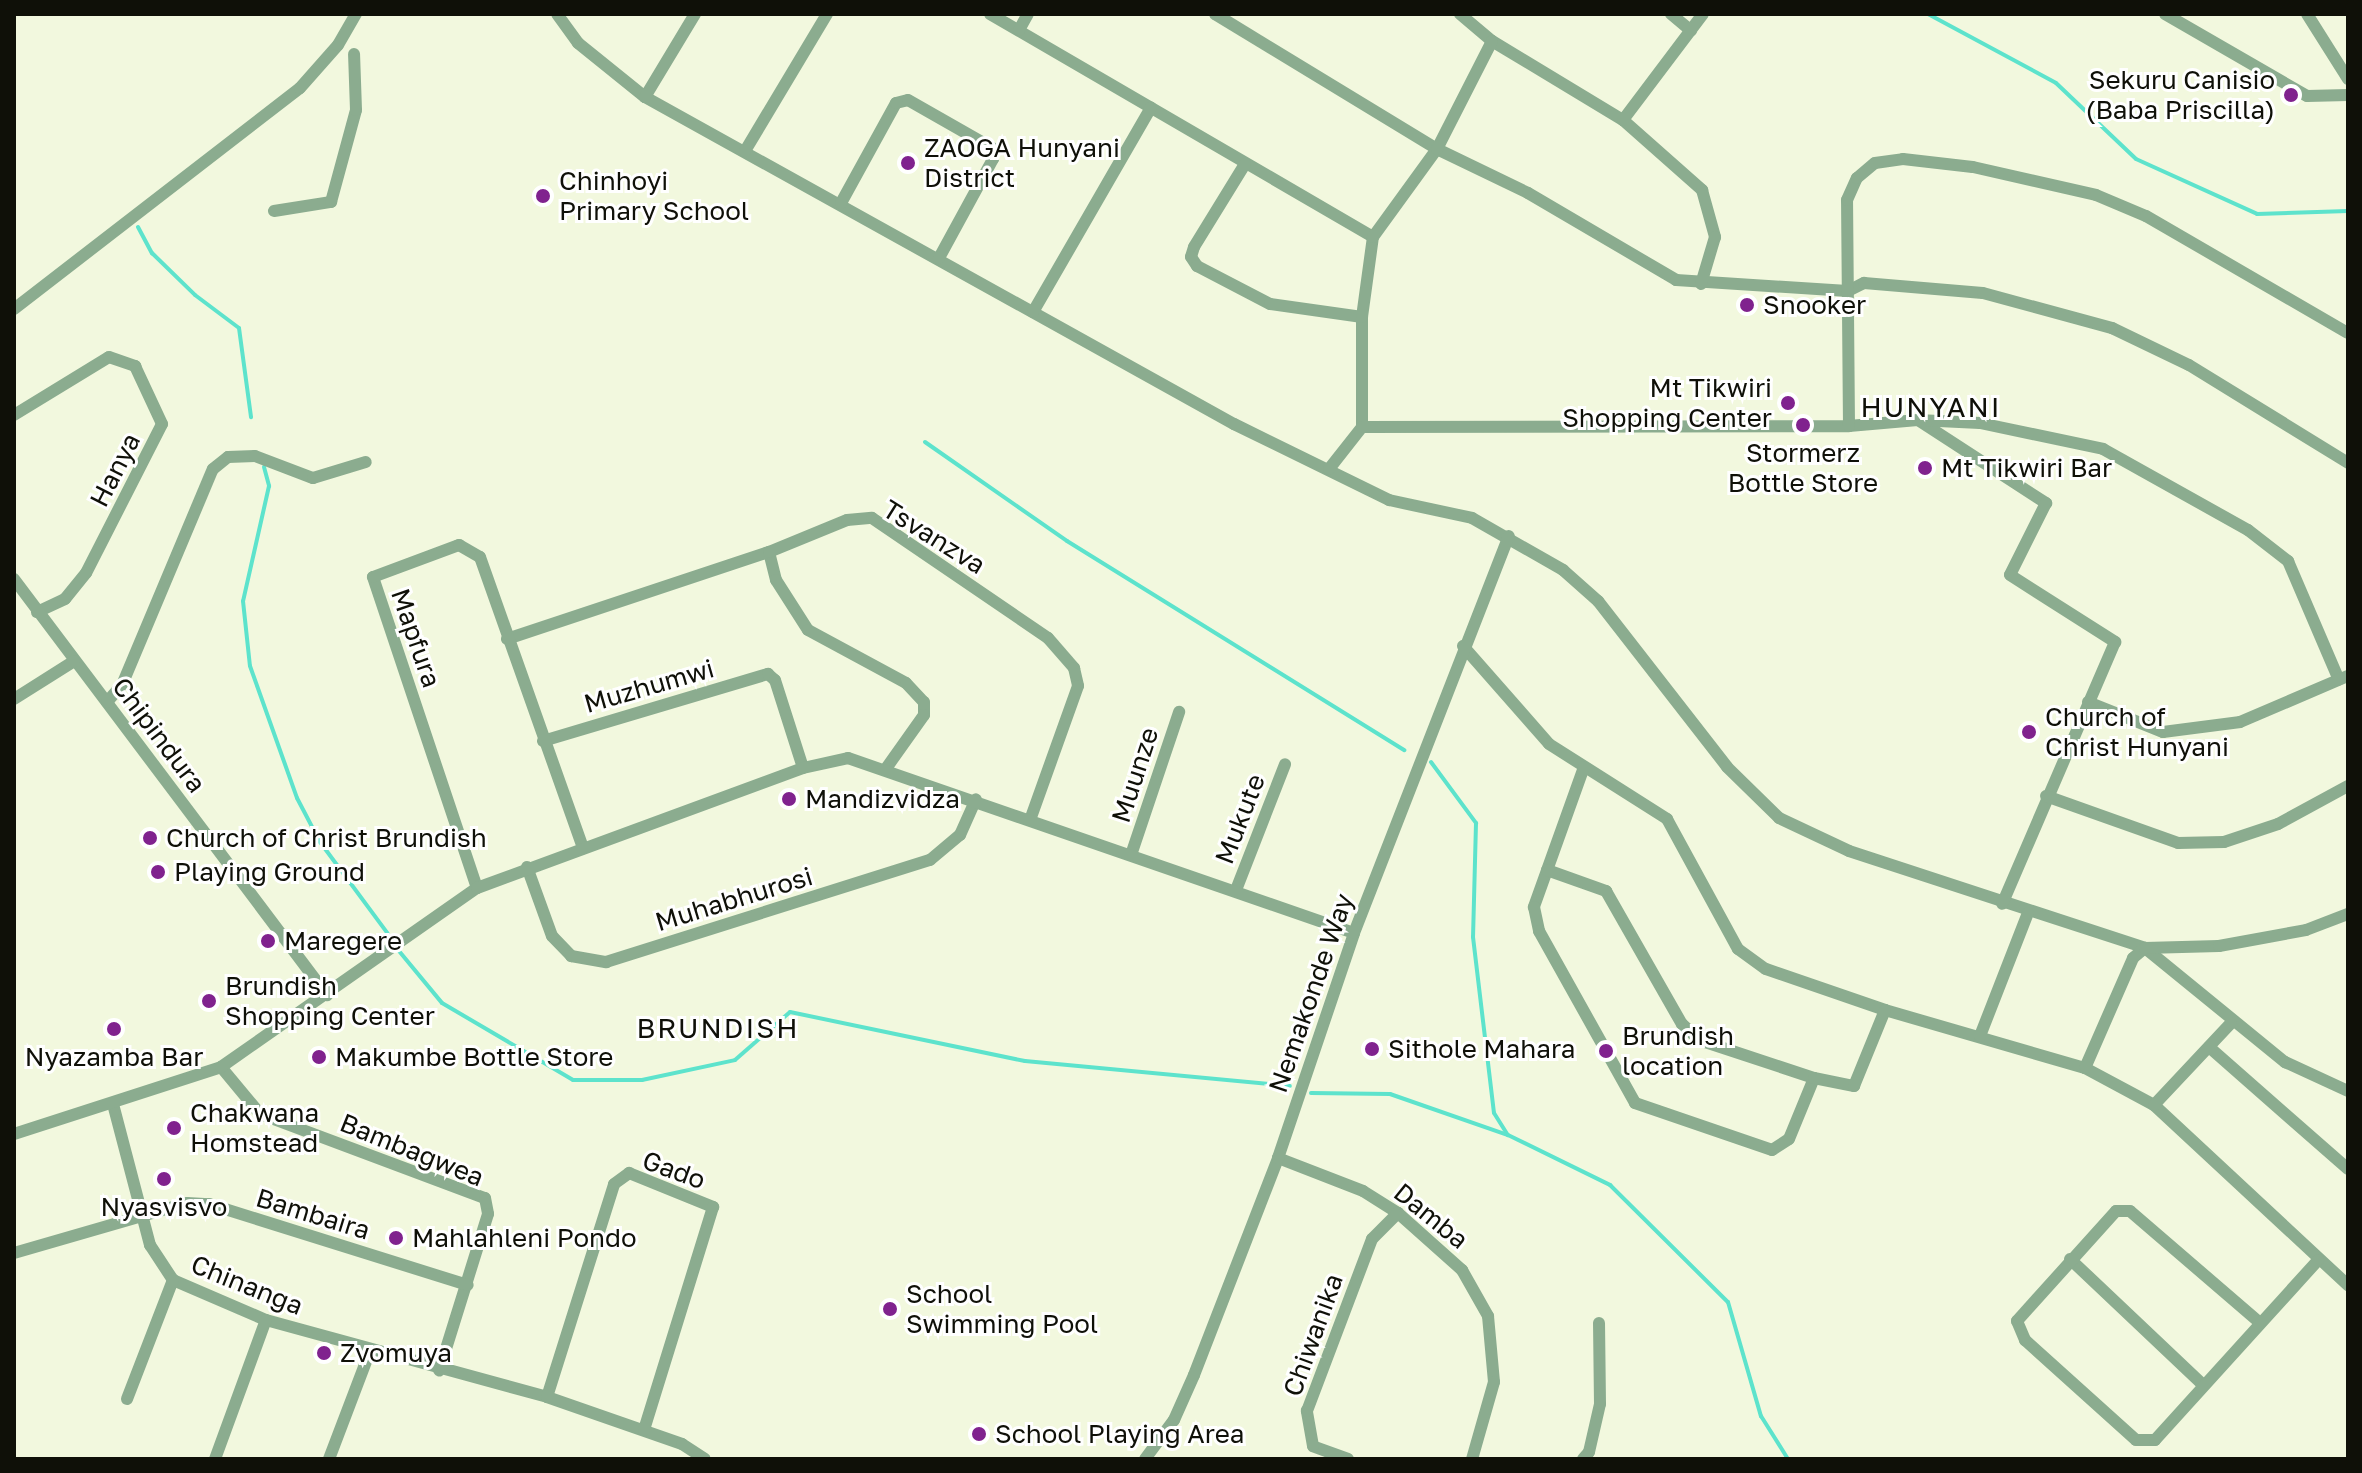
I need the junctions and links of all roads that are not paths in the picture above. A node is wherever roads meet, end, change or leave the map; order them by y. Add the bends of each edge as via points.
1 (356, 14) edge
2 (557, 14) edge
3 (695, 14) edge
4 (827, 14) edge
5 (990, 14) edge
6 (1028, 14) edge
7 (1215, 14) edge
8 (1460, 14) edge
9 (1671, 14) edge
10 (1703, 14) edge
11 (2165, 14) edge
12 (2307, 14) edge
13 (1019, 30) junction
14 (1691, 31) junction
15 (1492, 41) junction
16 (354, 54) dead end
17 (2348, 79) edge
18 (2348, 95) edge
19 (645, 97) junction
20 (1151, 108) junction
21 (1623, 120) junction
22 (1437, 149) junction
23 (745, 151) junction
24 (1245, 164) junction
25 (841, 203) junction
26 (274, 211) dead end
27 (1373, 237) junction
28 (939, 258) junction
29 (1701, 284) junction
30 (1848, 291) junction
31 (14, 309) edge
32 (1033, 312) junction
33 (1362, 317) junction
34 (2348, 333) edge
35 (14, 415) edge
36 (1918, 420) junction
37 (1849, 426) junction
38 (1362, 427) junction
39 (366, 462) dead end
40 (2348, 463) edge
41 (1329, 469) junction
42 (1509, 536) junction
43 (769, 552) junction
44 (14, 579) edge
45 (37, 612) junction
46 (507, 639) junction
47 (1463, 646) junction
48 (74, 661) junction
49 (2344, 678) edge
50 (14, 699) edge
51 (107, 702) junction
52 (2088, 702) junction
53 (1179, 712) dead end
54 (543, 741) junction
55 (1285, 764) dead end
56 (887, 767) junction
57 (1584, 767) junction
58 (803, 768) junction
59 (2348, 786) edge
60 (2046, 796) junction
61 (976, 799) junction
62 (1030, 820) junction
63 (583, 848) junction
64 (1132, 852) junction
65 (527, 867) junction
66 (1547, 870) junction
67 (477, 888) junction
68 (1236, 890) junction
69 (2002, 904) junction
70 (2028, 913) junction
71 (2348, 914) edge
72 (1354, 933) junction
73 (2145, 948) junction
74 (327, 995) junction
75 (1885, 1010) junction
76 (2231, 1023) junction
77 (1980, 1036) junction
78 (2209, 1047) junction
79 (221, 1067) junction
80 (2085, 1068) junction
81 (1814, 1078) junction
82 (2348, 1091) edge
83 (113, 1104) junction
84 (2154, 1105) junction
85 (14, 1134) edge
86 (1278, 1158) junction
87 (2348, 1169) edge
88 (1398, 1213) junction
89 (144, 1216) junction
90 (14, 1253) edge
91 (2070, 1259) junction
92 (2318, 1260) junction
93 (173, 1280) junction
94 (468, 1285) junction
95 (2348, 1285) edge
96 (266, 1320) junction
97 (2259, 1322) junction
98 (1599, 1323) dead end
99 (370, 1351) junction
100 (439, 1371) junction
101 (2202, 1384) junction
102 (547, 1397) junction
103 (127, 1399) dead end
104 (644, 1430) junction
105 (215, 1459) edge
106 (329, 1459) edge
107 (705, 1459) edge
108 (1145, 1459) edge
109 (1348, 1459) edge
110 (1472, 1459) edge
111 (1583, 1459) edge

1 - 31 street via 338,45 300,88
2 - 19 street via 578,43
3 - 19 street
4 - 23 street
5 - 13 street
6 - 13 street
7 - 22 street
8 - 15 street
9 - 14 street
10 - 14 street
11 - 18 street via 2307,96
12 - 17 street
13 - 20 street
14 - 21 street
15 - 21 street
15 - 22 street
16 - 26 street via 356,110 331,202
19 - 23 street
20 - 24 street
20 - 32 street
21 - 29 street via 1702,190 1715,237
22 - 27 street
22 - 29 street via 1528,193 1676,280
23 - 25 street
24 - 27 street
24 - 33 street via 1194,247 1191,257 1197,266 1270,304
25 - 28 street
25 - 28 street via 896,103 908,100 992,148 993,159
27 - 33 street
28 - 32 street
29 - 30 street
30 - 34 street via 1847,200 1857,178 1875,163 1903,159 1973,167 2096,195 2146,216
30 - 37 street
30 - 40 street via 1864,283 1983,293 2112,328 2189,365
32 - 41 street via 1234,424
33 - 38 street
35 - 45 street, Hanya via 109,357 135,366 162,424 86,573 65,599
36 - 37 street
36 - 49 street via 1980,423 2103,449 2248,530 2288,561
36 - 52 street via 2046,503 2010,575 2115,642
37 - 38 street
38 - 41 street
39 - 51 street via 313,478 255,456 228,457 213,469 122,685
41 - 42 street via 1389,500 1472,518
42 - 47 street, Nemakonde Way
42 - 69 street via 1563,570 1598,601 1727,767 1779,818 1849,851
43 - 46 street, Tsvanzva
43 - 56 street via 776,580 808,630 906,683 924,702 924,715
43 - 62 street, Tsvanzva via 847,520 872,518 1048,638 1074,668 1078,686
44 - 45 street, Chipindura
45 - 48 street, Chipindura
46 - 54 street, Mapfura
46 - 67 street, Mapfura via 480,557 459,545 373,577
47 - 57 street via 1549,744
47 - 72 street, Nemakonde Way
48 - 50 street
48 - 51 street, Chipindura
49 - 52 street via 2240,722 2163,732
51 - 74 street, Chipindura
52 - 60 street
53 - 64 street, Muunze
54 - 58 street, Muzhumwi via 768,674 775,680
54 - 63 street, Mapfura
55 - 68 street, Mukute
56 - 58 street via 848,758
56 - 61 street
57 - 66 street
57 - 75 street via 1667,819 1738,949 1766,969
58 - 63 street
59 - 60 street via 2278,824 2224,842 2178,843
60 - 69 street
61 - 62 street
61 - 65 street, Muhabhurosi via 960,835 930,860 606,962 571,956 552,936
62 - 64 street
63 - 65 street
64 - 68 street
65 - 67 street
66 - 81 street via 1606,891 1682,1024 1699,1040
66 - 81 street via 1534,907 1539,931 1635,1103 1772,1150 1789,1139
67 - 74 street
68 - 72 street
69 - 70 street
70 - 73 street
70 - 77 street
71 - 73 street via 2306,930 2219,946
72 - 86 street, Nemakonde Way
73 - 76 street
73 - 80 street via 2133,958
74 - 79 street
75 - 77 street
75 - 81 street via 1854,1086
76 - 78 street
76 - 82 street via 2285,1062
77 - 80 street
78 - 84 street
78 - 87 street
79 - 83 street
79 - 94 street, Bambagwea via 260,1114 485,1198 488,1214
80 - 84 street
83 - 85 street
83 - 89 street, Chinanga
84 - 92 street
86 - 88 street, Damba via 1363,1191
86 - 108 street, Nemakonde Way via 1194,1375 1174,1420
88 - 109 street, Chiwanika via 1372,1239 1307,1411 1313,1446
88 - 110 street, Damba via 1462,1270 1488,1316 1494,1382
89 - 90 street, Bambaira
89 - 93 street, Chinanga via 150,1245
89 - 94 street, Bambaira via 187,1203 209,1204
91 - 97 street via 2116,1211 2130,1211
91 - 101 street
91 - 101 street via 2017,1321 2025,1340 2136,1440 2155,1440
92 - 95 street
92 - 97 street
93 - 96 street, Chinanga
93 - 103 street
94 - 100 street, Bambagwea
96 - 99 street, Chinanga
96 - 105 street
97 - 101 street
98 - 111 street via 1600,1404
99 - 100 street, Chinanga
99 - 106 street
100 - 102 street, Chinanga
102 - 104 street, Chinanga
102 - 104 street, Gado via 614,1184 629,1173 713,1207
104 - 107 street, Chinanga

